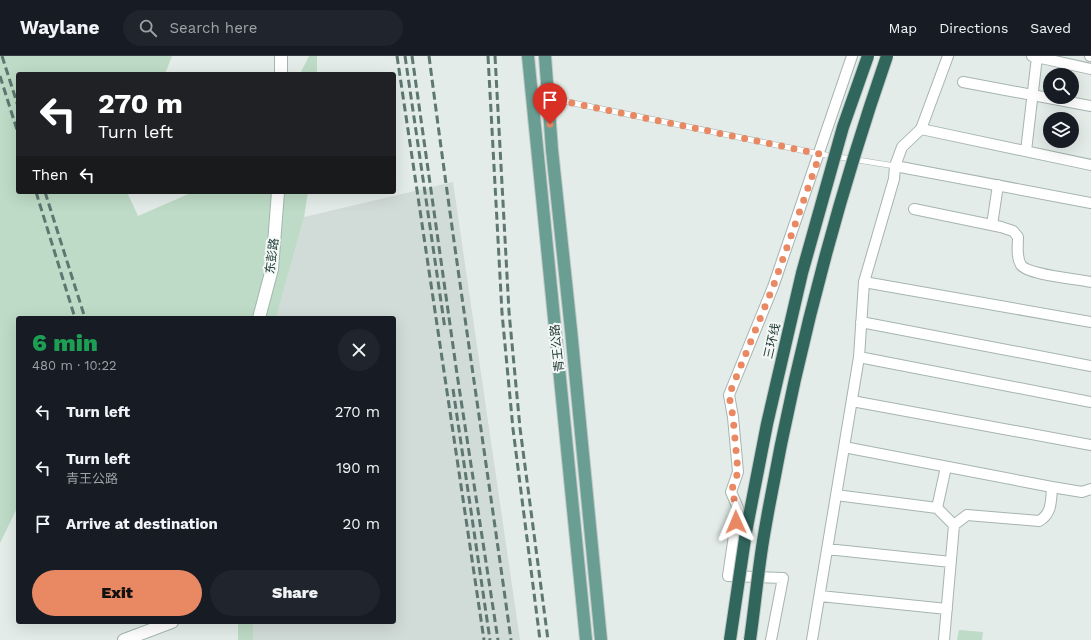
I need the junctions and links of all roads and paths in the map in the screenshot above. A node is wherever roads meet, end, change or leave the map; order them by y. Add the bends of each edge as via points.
1 (281, 56) edge
2 (528, 56) edge
3 (545, 56) edge
4 (852, 56) edge
5 (868, 56) edge
6 (887, 56) edge
7 (948, 56) edge
8 (1034, 57) edge
9 (1091, 69) edge
10 (280, 72) edge
11 (964, 82) dead end
12 (1032, 95) junction
13 (548, 98) junction
14 (1091, 106) edge
15 (921, 128) junction
16 (1026, 151) junction
17 (820, 154) junction
18 (1091, 165) edge
19 (895, 166) junction
20 (998, 185) junction
21 (278, 194) edge
22 (1091, 203) edge
23 (914, 209) dead end
24 (992, 225) junction
25 (864, 282) junction
26 (1091, 282) edge
27 (260, 316) edge
28 (861, 322) junction
29 (1091, 322) edge
30 (859, 357) junction
31 (1091, 366) edge
32 (852, 401) junction
33 (1091, 402) edge
34 (1091, 445) edge
35 (844, 447) junction
36 (946, 466) junction
37 (1052, 487) junction
38 (1091, 489) edge
39 (836, 495) junction
40 (937, 508) junction
41 (954, 525) junction
42 (827, 549) junction
43 (951, 562) junction
44 (820, 596) junction
45 (947, 610) junction
46 (167, 624) edge
47 (124, 640) edge
48 (586, 640) edge
49 (601, 640) edge
50 (730, 640) edge
51 (750, 640) edge
52 (771, 640) edge
53 (812, 640) edge
54 (944, 640) edge

1 - 10 street
2 - 48 main road, 青王公路
3 - 13 main road, 青王公路
4 - 17 street
5 - 50 highway, 三环线, bridge via 843,127 800,281 762,447
6 - 51 highway, bridge via 860,134 821,272 784,426 764,536
7 - 15 street
8 - 9 street
8 - 12 street
11 - 12 street
12 - 14 street
12 - 16 street
13 - 17 lane
13 - 49 main road, 青王公路
15 - 16 street
15 - 19 street via 902,147
16 - 18 street
17 - 19 lane
17 - 52 street via 773,287 729,395 738,472 731,492 738,508 728,576 783,578
19 - 20 street
19 - 25 street via 894,180
20 - 22 street
20 - 24 street
21 - 27 street, 东彭路 via 272,269
23 - 24 street
24 - 26 street via 1013,231 1018,237 1018,258 1022,267
25 - 28 street
25 - 29 street
28 - 30 street
28 - 31 street
30 - 32 street
30 - 33 street
32 - 34 street
32 - 35 street
35 - 36 street
35 - 39 street
36 - 37 street
36 - 40 street
37 - 38 street via 1082,492
37 - 41 street via 1050,510 1046,517 1039,521 967,514
39 - 40 street
39 - 42 street
40 - 41 street
41 - 43 street
42 - 43 street
42 - 44 street
43 - 45 street
44 - 45 street
44 - 53 street
45 - 54 street
46 - 47 street

